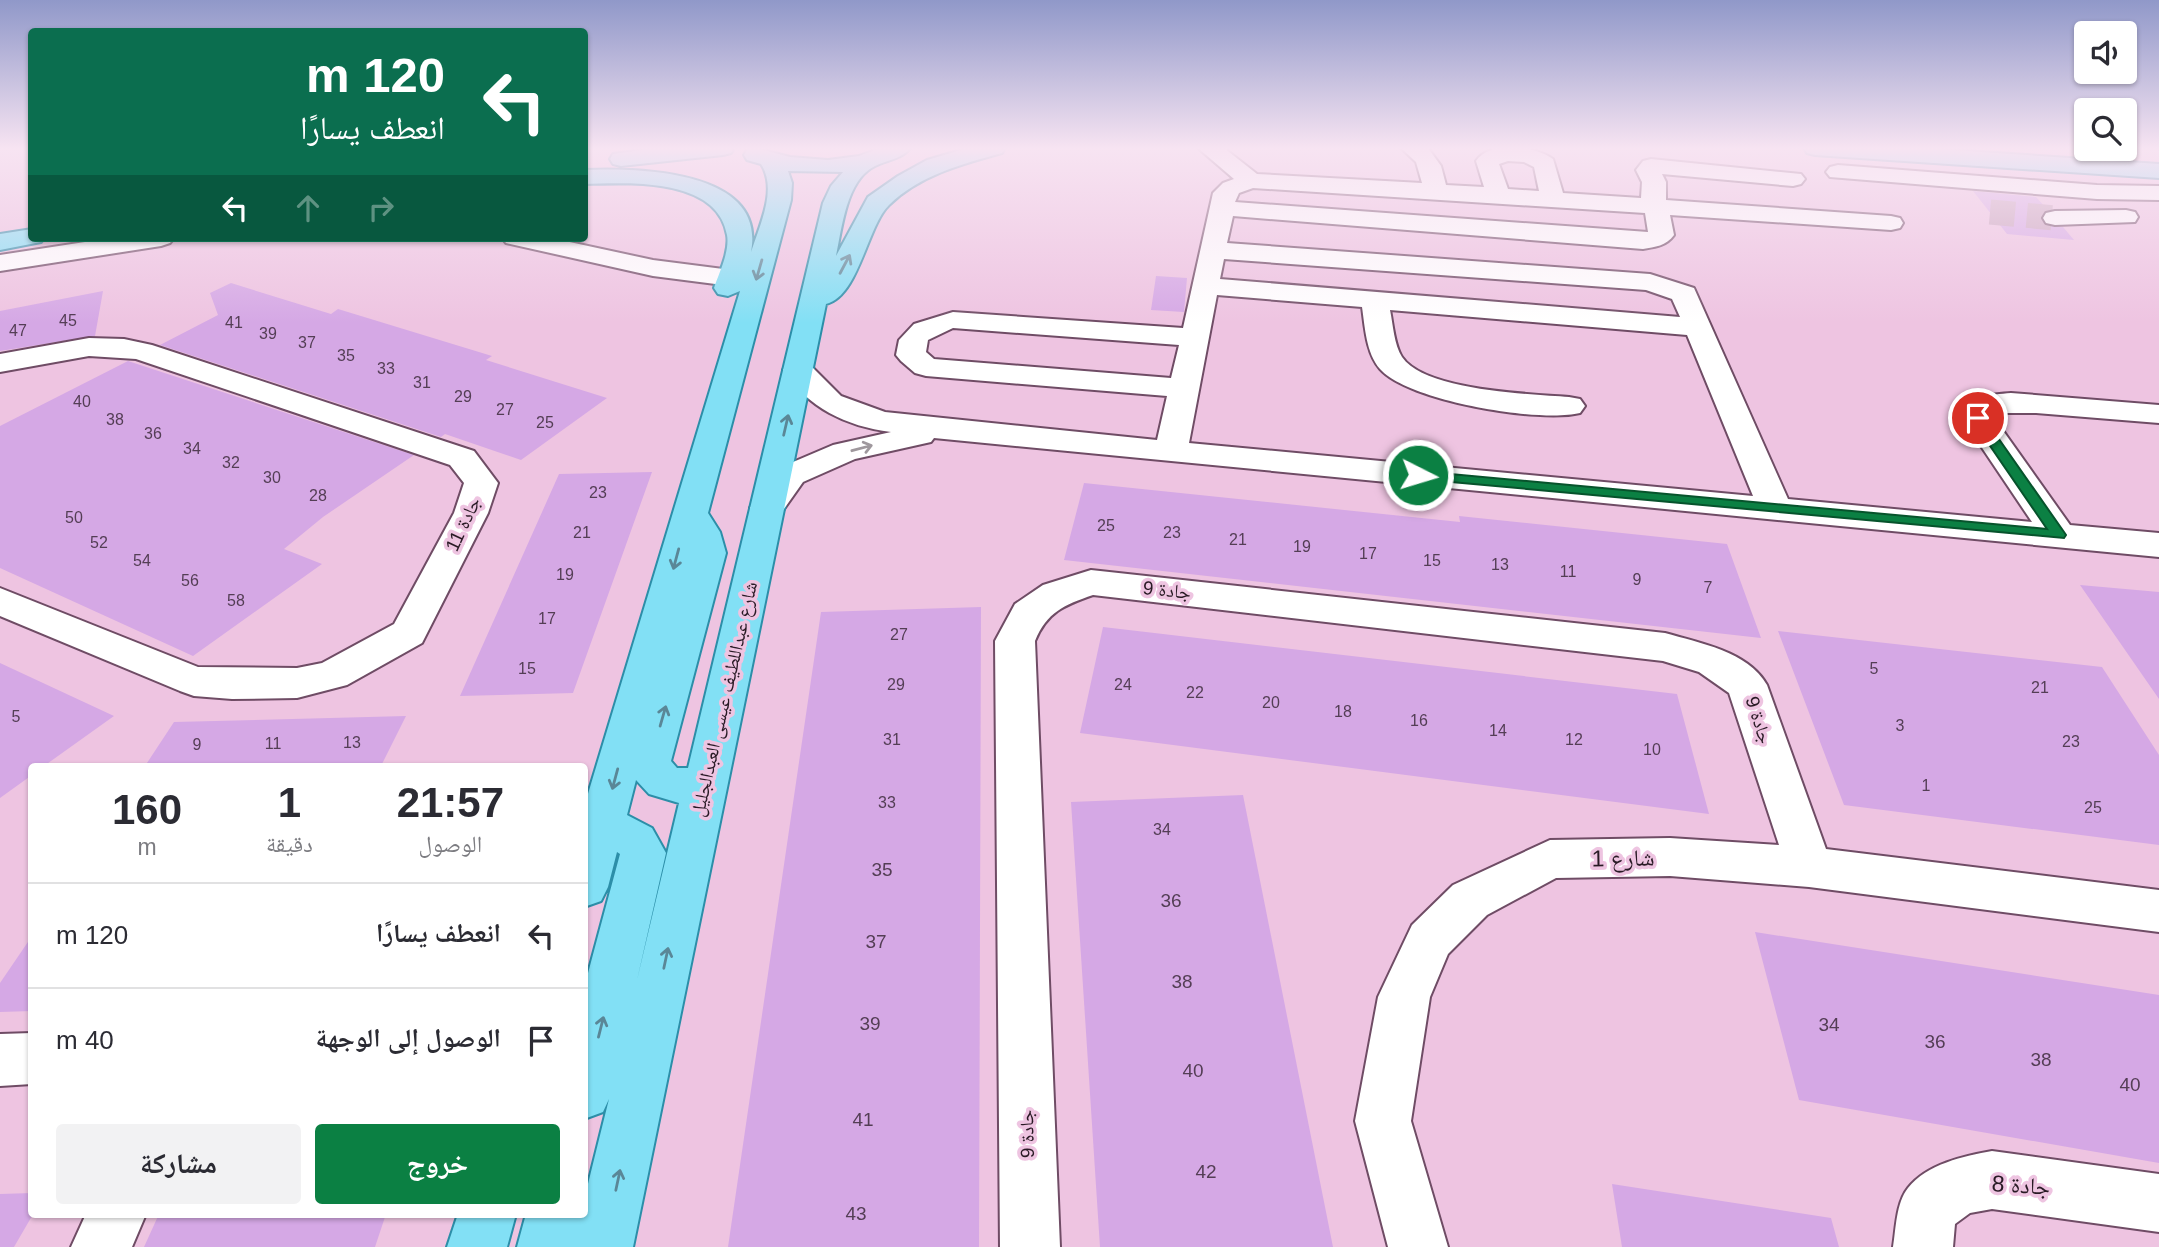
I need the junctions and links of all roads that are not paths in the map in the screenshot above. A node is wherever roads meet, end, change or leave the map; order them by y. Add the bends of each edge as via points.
1 (725, 206) edge
2 (777, 206) edge
3 (834, 206) edge
4 (875, 206) edge
5 (1633, 206) edge
6 (2157, 206) edge
7 (1222, 208) joint
8 (1656, 208) junction
9 (1259, 211) junction
10 (2055, 218) tunnel mouth
11 (1891, 223) dead end
12 (28, 238) edge
13 (0, 242) edge
14 (136, 242) edge
15 (533, 242) edge
16 (1213, 250) junction
17 (1260, 253) junction
18 (0, 263) edge
19 (731, 278) junction
20 (1206, 286) junction
21 (1374, 300) junction
22 (807, 321) junction
23 (1698, 327) junction
24 (1155, 335) junction
25 (1195, 337) junction
26 (0, 363) edge
27 (798, 370) junction
28 (1143, 384) junction
29 (1184, 388) junction
30 (722, 394) junction
31 (1569, 406) dead end
32 (2159, 414) edge
33 (946, 430) junction
34 (1171, 452) junction
35 (767, 508) junction
36 (1775, 508) junction
37 (689, 513) junction
38 (2059, 535) junction
39 (2159, 545) edge
40 (0, 601) edge
41 (705, 781) junction
42 (593, 830) edge
43 (588, 862) edge
44 (1809, 867) junction
45 (2159, 911) edge
46 (28, 1058) edge
47 (0, 1060) edge
48 (588, 1077) edge
49 (2159, 1203) edge
50 (115, 1218) edge
51 (486, 1218) edge
52 (554, 1218) edge
53 (100, 1247) edge
54 (477, 1247) edge
55 (547, 1247) edge
56 (603, 1247) edge
57 (1030, 1247) edge
58 (1418, 1247) edge
59 (1923, 1247) edge

1 - 19 main road via 740,236
2 -> 30 main road
3 - 22 main road, شارع عبداللطيف عيسى العبدالجليل
22 -> 4 main road via 836,282
5 - 8 street
6 - 10 street via 2142,217
7 - 9 street
7 - 16 street
8 - 9 street via 1661,234 1643,242
8 - 11 street
9 - 17 street via 1248,230 1249,240
12 - 13 main road
14 - 18 street
15 - 19 street via 653,268
16 - 17 street
16 - 20 street
17 - 23 street via 1650,282 1684,294
19 - 30 main road via 719,320
20 - 21 street
20 - 25 street
21 - 23 street
21 - 31 street via 1390,361 1407,377 1437,389 1517,403
22 - 27 main road, شارع عبداللطيف عيسى العبدالجليل
23 - 36 street
24 - 25 street
24 - 28 street
24 - 28 street via 953,320 928,327 910,347 911,355 926,367
25 - 29 street
26 - 40 street, جادة 11 via 118,345 462,458 481,483 471,513 408,633 333,676 297,683 194,681
27 - 33 street via 830,403 880,421
35 -> 27 main road, شارع عبداللطيف عيسى العبدالجليل
28 - 29 street
29 - 34 street
30 - 37 main road
32 - 38 street via 2017,402 1986,403 1979,408 1978,418
33 - 34 street
35 -> 33 street via 791,475 845,452
34 - 36 street
35 - 41 main road, شارع عبداللطيف عيسى العبدالجليل
36 - 38 street
41 -> 37 main road via 692,786 668,785 652,772 649,761 706,567 707,539
37 -> 42 main road
38 - 39 street
56 -> 41 main road, شارع عبداللطيف عيسى العبدالجليل
42 - 43 main road
48 -> 42 main road via 643,853 631,835
44 - 45 street, شارع 1
44 - 57 street, جادة 9 via 1747,685 1713,663 1665,647 1102,583 1091,582 1056,594 1028,613 1015,641
44 - 58 street, شارع 1 via 1670,857 1550,859 1470,900 1429,940 1404,997 1383,1121
46 - 47 street
49 - 59 street, جادة 8 via 1992,1180 1958,1186 1928,1209
50 - 53 street
51 - 54 main road
52 - 55 main road

